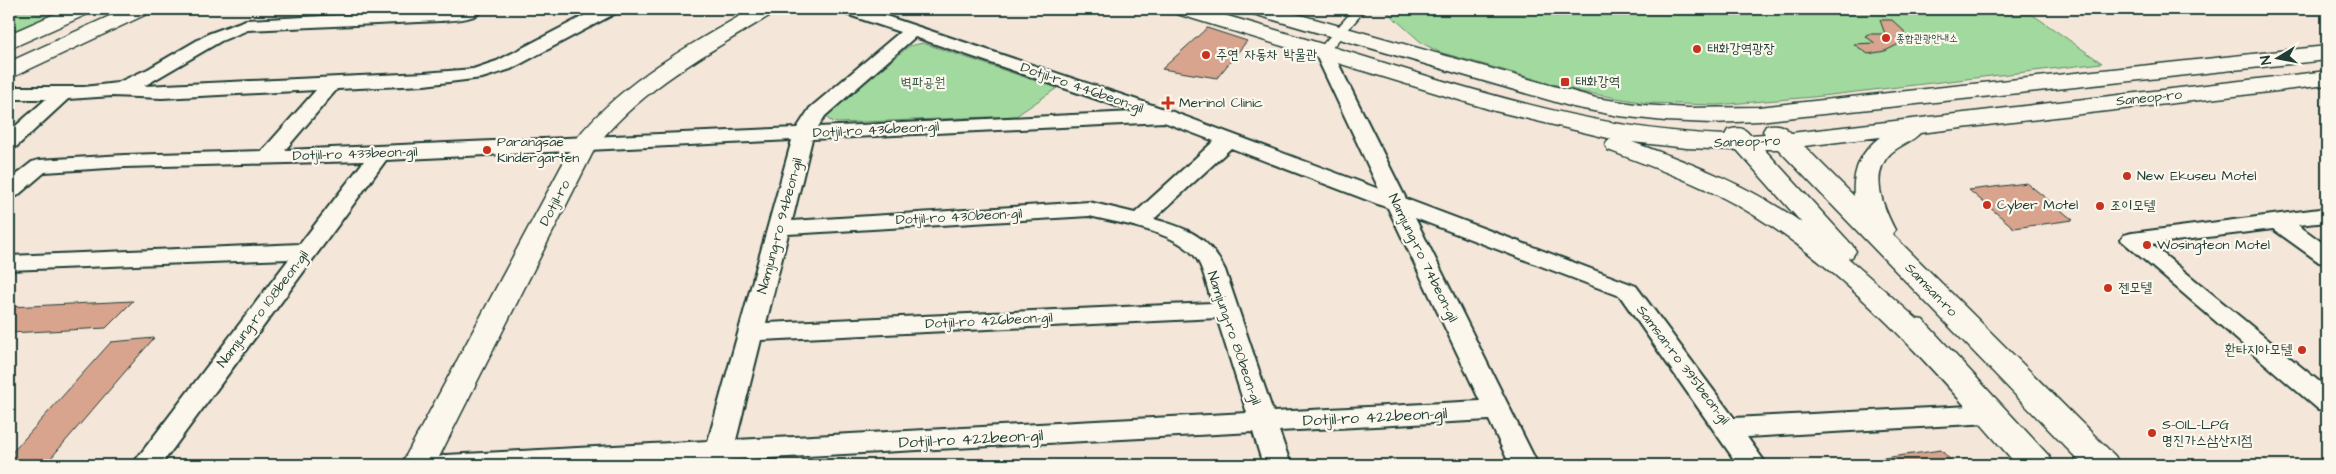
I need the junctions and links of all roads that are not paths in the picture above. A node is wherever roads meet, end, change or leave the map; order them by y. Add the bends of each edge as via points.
1 (84, 9) edge
2 (114, 9) edge
3 (142, 9) edge
4 (475, 9) edge
5 (610, 9) edge
6 (767, 9) edge
7 (849, 9) edge
8 (1181, 9) edge
9 (1257, 9) edge
10 (1360, 9) edge
11 (913, 30) junction
12 (1339, 32) junction
13 (9, 42) edge
14 (1323, 51) junction
15 (2327, 53) edge
16 (9, 55) edge
17 (9, 70) edge
18 (2327, 78) edge
19 (332, 83) junction
20 (110, 90) junction
21 (66, 92) junction
22 (9, 93) edge
23 (1519, 111) junction
24 (1759, 114) junction
25 (1166, 116) junction
26 (1720, 117) junction
27 (1928, 124) junction
28 (804, 133) junction
29 (1227, 140) junction
30 (1785, 141) junction
31 (9, 143) edge
32 (586, 144) junction
33 (1745, 144) junction
34 (380, 154) junction
35 (268, 157) junction
36 (39, 166) junction
37 (9, 168) edge
38 (9, 191) edge
39 (1397, 203) junction
40 (2327, 215) edge
41 (1138, 221) junction
42 (2277, 221) junction
43 (779, 228) junction
44 (307, 251) junction
45 (1897, 254) junction
46 (2327, 257) edge
47 (9, 263) edge
48 (1226, 310) junction
49 (752, 332) junction
50 (1924, 341) junction
51 (2327, 402) edge
52 (1496, 410) junction
53 (1990, 414) junction
54 (1263, 423) junction
55 (1727, 428) junction
56 (718, 459) edge
57 (146, 465) edge
58 (418, 465) edge
59 (446, 465) edge
60 (1277, 465) edge
61 (1524, 465) edge
62 (1753, 465) edge
63 (2038, 465) edge
64 (2104, 465) edge

1 - 13 main road
2 - 16 main road
3 - 17 main road
4 - 20 street via 440,16 246,25 221,33 136,82
5 - 19 street via 486,72 447,78
6 - 32 main road, Dotjil-ro via 665,71 599,125
7 - 11 street, Dotjil-ro 446beon-gil
8 - 14 main road, Saneop-ro
9 - 12 main road, Saneop-ro
10 - 12 lane
11 - 25 street, Dotjil-ro 446beon-gil
11 - 28 street, Namjung-ro 94beon-gil via 817,112
12 - 14 lane
12 - 26 main road, Saneop-ro via 1613,109 1655,115
14 - 23 main road, Saneop-ro
14 - 39 street, Namjung-ro 74beon-gil
15 - 24 main road, Saneop-ro
18 - 27 main road, Saneop-ro
19 - 20 street via 162,92
19 - 35 street
20 - 21 street
21 - 22 street
21 - 31 street
23 - 33 main road, Saneop-ro via 1650,138
23 - 50 main road via 1659,160 1730,191 1767,212 1820,249
24 - 26 main road, Saneop-ro
24 - 30 main road, Samsan-ro
25 - 28 street, Dotjil-ro 436beon-gil
25 - 29 street, Dotjil-ro 446beon-gil
26 - 33 main road
27 - 30 main road, Saneop-ro
27 - 45 main road via 1908,130 1879,149 1867,174 1868,205 1875,222
28 - 32 street, Dotjil-ro 436beon-gil
28 - 43 street, Namjung-ro 94beon-gil
29 - 39 street, Dotjil-ro 446beon-gil
29 - 41 street
30 - 33 main road, Saneop-ro
30 - 45 main road, Samsan-ro
32 - 34 street, Dotjil-ro 433beon-gil
32 - 58 main road, Dotjil-ro
33 - 50 main road
34 - 35 street, Dotjil-ro 433beon-gil
34 - 44 street, Namjung-ro 108beon-gil
35 - 36 street, Dotjil-ro 433beon-gil
36 - 37 street, Dotjil-ro 433beon-gil
36 - 38 street
39 - 52 street, Namjung-ro 74beon-gil
39 - 55 street, Samsan-ro 395beon-gil via 1628,291
40 - 42 street
41 - 43 street, Dotjil-ro 430beon-gil via 1089,210
41 - 48 street, Namjung-ro 80beon-gil via 1187,239 1203,251
42 - 46 street
42 - 51 street via 2132,240
43 - 49 street, Namjung-ro 94beon-gil
44 - 47 street
44 - 57 street, Namjung-ro 108beon-gil
45 - 64 main road, Samsan-ro
48 - 49 street, Dotjil-ro 426beon-gil
48 - 54 street, Namjung-ro 80beon-gil
49 - 56 street, Namjung-ro 94beon-gil
50 - 53 main road
52 - 54 street, Dotjil-ro 422beon-gil
52 - 61 street, Namjung-ro 74beon-gil
53 - 55 street, Samsan-ro 395beon-gil
53 - 63 main road
54 - 56 street, Dotjil-ro 422beon-gil
54 - 60 street, Namjung-ro 80beon-gil
55 - 62 street
56 - 59 street, Dotjil-ro 422beon-gil

